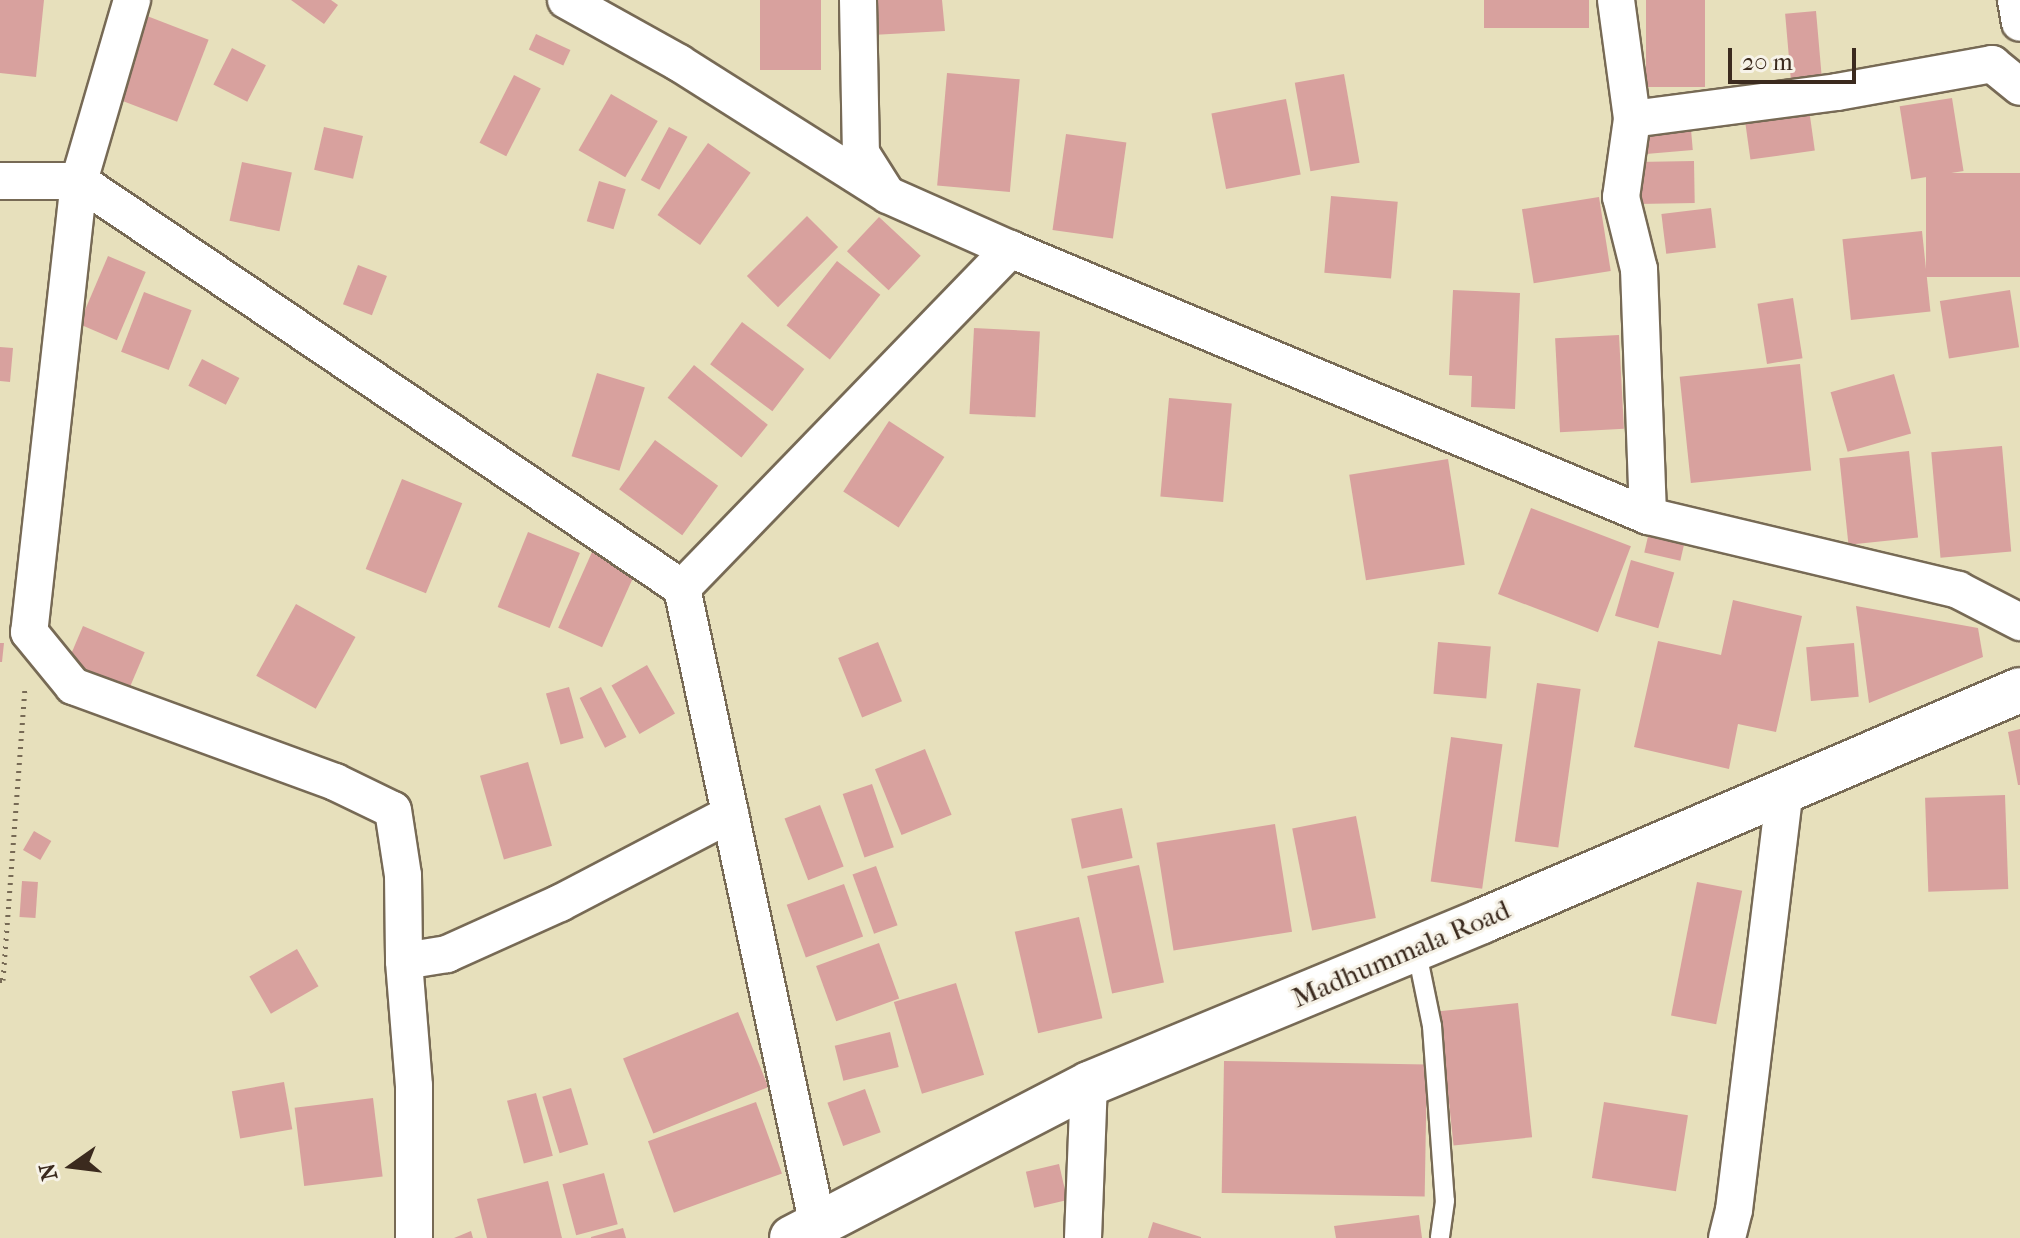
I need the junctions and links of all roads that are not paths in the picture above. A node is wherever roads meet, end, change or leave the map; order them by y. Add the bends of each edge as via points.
1 (132, 0) edge
2 (566, 0) edge
3 (858, 0) edge
4 (1616, 0) edge
5 (2016, 0) edge
6 (2020, 23) edge
7 (2020, 87) edge
8 (1632, 119) junction
9 (0, 181) edge
10 (79, 181) junction
11 (888, 195) junction
12 (1010, 249) junction
13 (1648, 516) junction
14 (682, 588) junction
15 (2020, 622) edge
16 (2020, 690) edge
17 (1785, 789) junction
18 (730, 814) junction
19 (1416, 948) junction
20 (404, 961) junction
21 (1089, 1084) junction
22 (805, 1232) edge
23 (414, 1238) edge
24 (1083, 1238) edge
25 (1440, 1238) edge
26 (1727, 1238) edge

1 - 10 street
2 - 11 street via 679,63
3 - 11 street via 861,153
4 - 8 street
5 - 6 street
7 - 8 street via 1992,64 1837,92
8 - 13 street via 1621,197 1639,269
9 - 10 street
10 - 14 street
10 - 20 street via 29,632 73,686 335,782 393,810 403,875
11 - 12 street
12 - 13 street
12 - 14 street
13 - 15 street via 1958,590
14 - 18 street
16 - 17 street, Madhummala Road
17 - 19 street, Madhummala Road
17 - 26 street
18 - 20 street via 546,910 447,954
18 - 22 street
19 - 21 street, Madhummala Road
19 - 25 lane via 1432,1026 1445,1201
20 - 23 street via 414,1086
21 - 22 street, Madhummala Road
21 - 24 street

